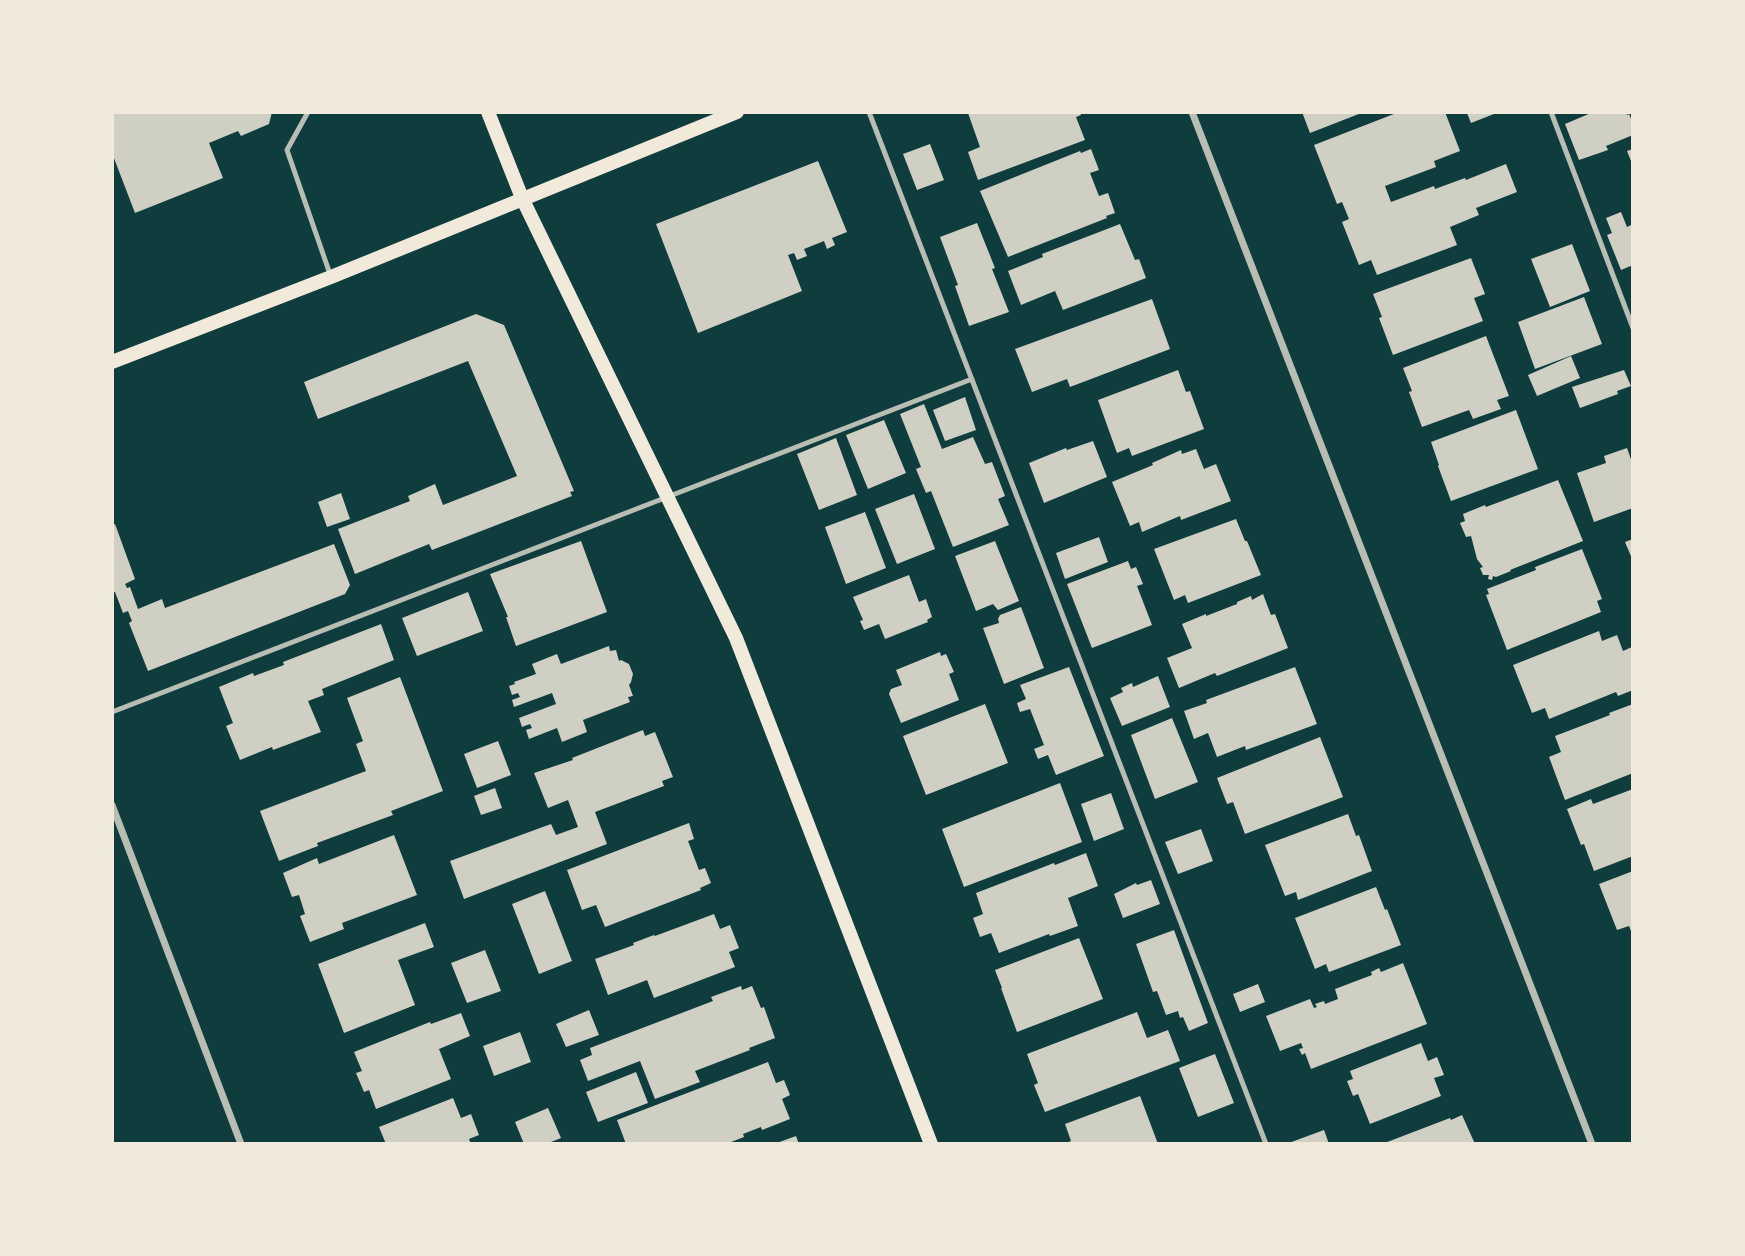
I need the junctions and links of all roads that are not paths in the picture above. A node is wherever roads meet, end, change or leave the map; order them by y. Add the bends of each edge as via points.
1 (307, 112) edge
2 (488, 112) edge
3 (737, 112) edge
4 (869, 112) edge
5 (1192, 112) edge
6 (1550, 112) edge
7 (522, 198) junction
8 (331, 277) junction
9 (1633, 328) edge
10 (112, 362) edge
11 (972, 379) junction
12 (667, 497) junction
13 (112, 712) edge
14 (112, 805) edge
15 (241, 1144) edge
16 (931, 1144) edge
17 (1266, 1144) edge
18 (1592, 1144) edge

1 - 8 lane via 287,150
2 - 7 main road
3 - 7 main road
4 - 11 lane
5 - 18 street
6 - 9 lane
7 - 8 main road
7 - 12 main road
8 - 10 main road
11 - 12 lane
11 - 17 lane
12 - 13 lane
12 - 16 main road via 736,638
14 - 15 street

